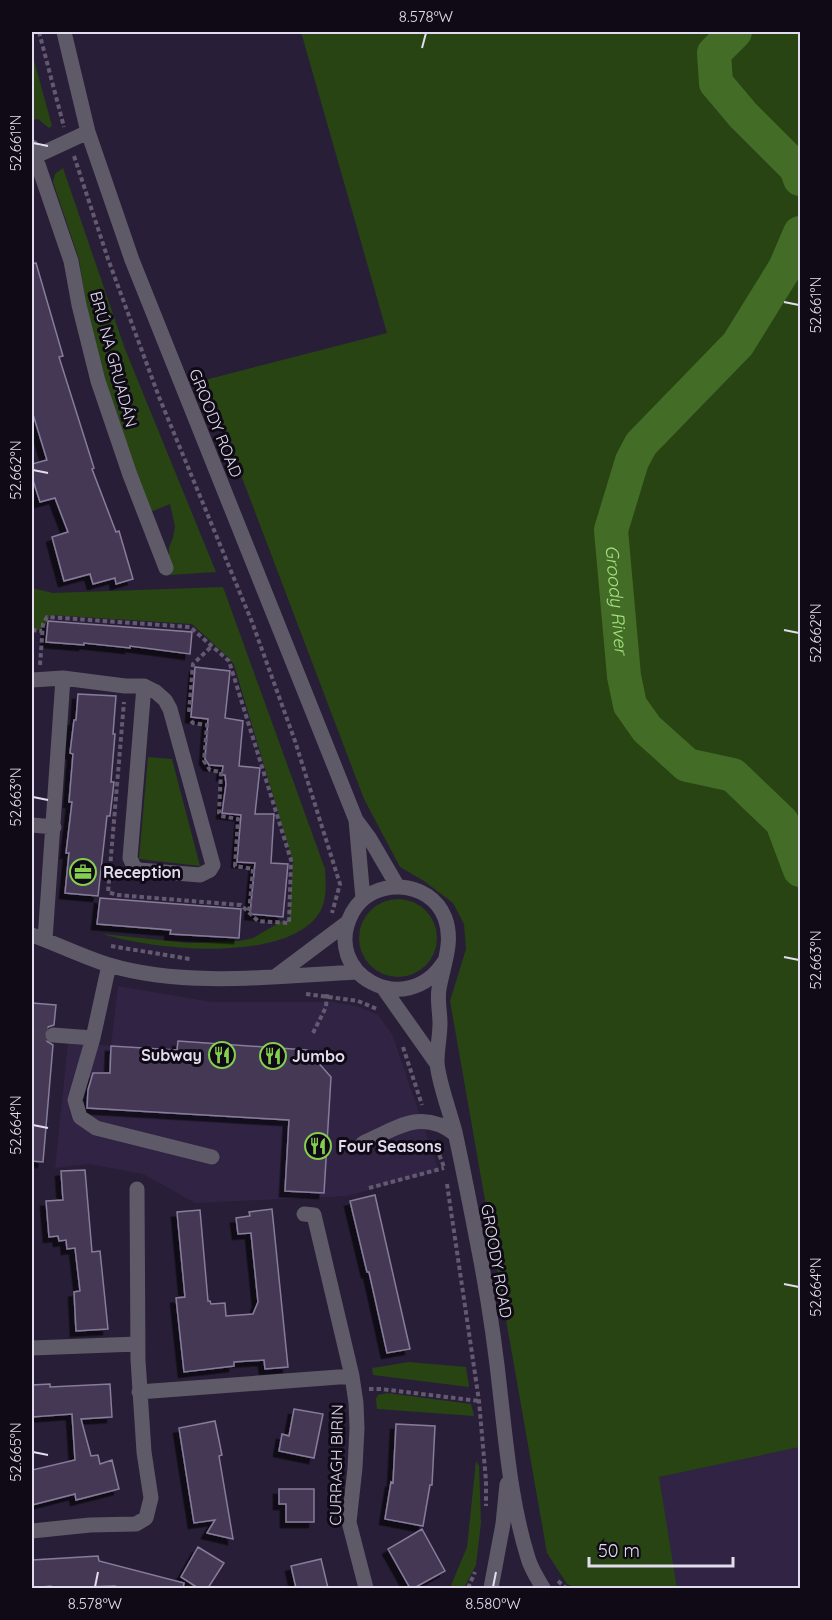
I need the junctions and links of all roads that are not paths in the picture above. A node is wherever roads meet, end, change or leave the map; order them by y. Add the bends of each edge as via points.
1 (64, 32) edge
2 (88, 132) junction
3 (32, 154) edge
4 (166, 568) dead end
5 (63, 678) junction
6 (32, 680) edge
7 (144, 686) junction
8 (356, 820) junction
9 (32, 825) edge
10 (54, 827) junction
11 (398, 887) junction
12 (363, 899) junction
13 (348, 922) junction
14 (38, 937) edge
15 (444, 962) junction
16 (109, 965) junction
17 (357, 972) junction
18 (276, 976) junction
19 (384, 989) junction
20 (53, 1035) tunnel mouth
21 (93, 1038) junction
22 (437, 1064) junction
23 (455, 1134) junction
24 (363, 1143) dead end
25 (212, 1157) dead end
26 (137, 1189) dead end
27 (304, 1214) dead end
28 (137, 1344) junction
29 (32, 1348) edge
30 (353, 1384) junction
31 (139, 1392) junction
32 (509, 1467) junction
33 (32, 1531) edge
34 (366, 1588) edge
35 (491, 1588) edge
36 (543, 1588) edge

1 - 2 street, GROODY ROAD
2 - 3 street, BRÚ NA GRUADÁN
2 - 8 street, GROODY ROAD via 132,260
3 - 4 street, BRÚ NA GRUADÁN via 71,261 98,381
5 - 6 street
5 - 7 street
5 - 10 street
7 - 7 street via 156,692 170,709 213,865 200,875 139,870 130,858
8 - 11 street
8 - 12 street
9 - 10 street
10 - 14 street
11 - 12 street via 382,888
11 - 15 street via 421,891 444,915 449,930
12 - 13 street
13 - 17 street via 347,951
13 - 18 street
14 - 16 street
15 - 19 street via 430,979 409,989
15 - 22 street via 439,990
16 - 18 street via 206,978
16 - 21 street
17 - 18 street
17 - 19 street
19 - 22 street
20 - 21 street
21 - 25 street via 75,1100 80,1117 96,1128
22 - 23 street, GROODY ROAD
23 - 24 street via 428,1121 411,1123
23 - 32 street, GROODY ROAD via 480,1259
26 - 28 street
27 - 30 street, CURRAGH BIRIN via 314,1215
28 - 29 street
28 - 31 street
30 - 31 street
30 - 34 street, CURRAGH BIRIN via 357,1437 349,1522
31 - 33 street via 151,1498 146,1518 136,1524
32 - 35 street
32 - 36 street via 529,1560

